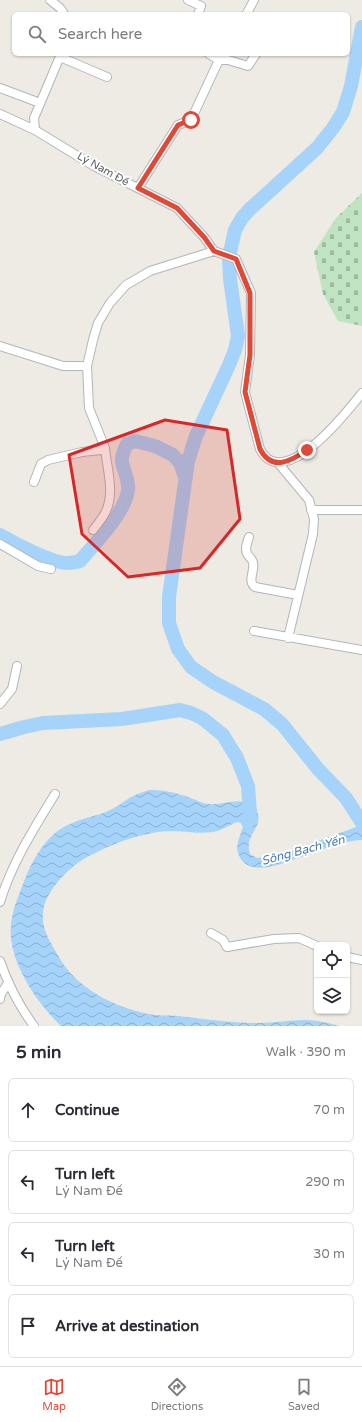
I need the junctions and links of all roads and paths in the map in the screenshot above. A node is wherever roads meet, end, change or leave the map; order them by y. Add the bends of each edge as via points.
1 (50, 0) edge
2 (188, 0) edge
3 (254, 0) edge
4 (63, 12) edge
5 (199, 12) edge
6 (248, 12) edge
7 (61, 56) edge
8 (212, 56) edge
9 (255, 56) edge
10 (219, 60) junction
11 (107, 77) dead end
12 (0, 88) edge
13 (40, 103) junction
14 (0, 114) edge
15 (36, 130) junction
16 (138, 188) junction
17 (214, 251) junction
18 (0, 346) edge
19 (87, 366) junction
20 (362, 393) edge
21 (105, 448) junction
22 (278, 463) junction
23 (34, 482) dead end
24 (311, 510) junction
25 (362, 510) edge
26 (93, 530) dead end
27 (249, 537) dead end
28 (0, 544) edge
29 (51, 569) dead end
30 (298, 595) junction
31 (254, 631) dead end
32 (288, 638) junction
33 (362, 650) edge
34 (17, 666) dead end
35 (0, 704) edge
36 (56, 794) dead end
37 (0, 902) edge
38 (211, 933) dead end
39 (314, 945) edge
40 (350, 958) edge
41 (362, 960) edge
42 (0, 961) edge
43 (8, 983) junction
44 (0, 999) edge
45 (34, 1026) edge

1 - 4 street
2 - 5 street via 201,6
3 - 6 street
7 - 11 street
7 - 13 street
8 - 10 street
9 - 10 street via 248,66
10 - 16 street via 191,120 178,125
12 - 13 street
13 - 15 street via 34,118
14 - 15 street, Lý Nam Đế
15 - 16 street, Lý Nam Đế via 94,166
16 - 17 street, Lý Nam Đế via 177,208
17 - 19 street via 150,271 126,284 98,323
17 - 22 street via 236,259 250,293 250,355 245,392 263,456
18 - 19 street via 63,366
19 - 21 street via 89,408
20 - 22 street via 320,440 294,459
21 - 23 street via 48,460 41,464
21 - 26 street via 109,503
22 - 24 street via 309,500
24 - 25 street
24 - 30 street via 314,519 313,534
27 - 30 street via 246,550 253,561 252,584 255,587
28 - 29 street via 38,566
30 - 32 street
31 - 32 street
32 - 33 street
34 - 35 street via 12,689
36 - 37 street via 30,836
38 - 39 street via 223,940 227,947 274,938 299,938
40 - 41 street
42 - 43 street
43 - 44 street
43 - 45 street

